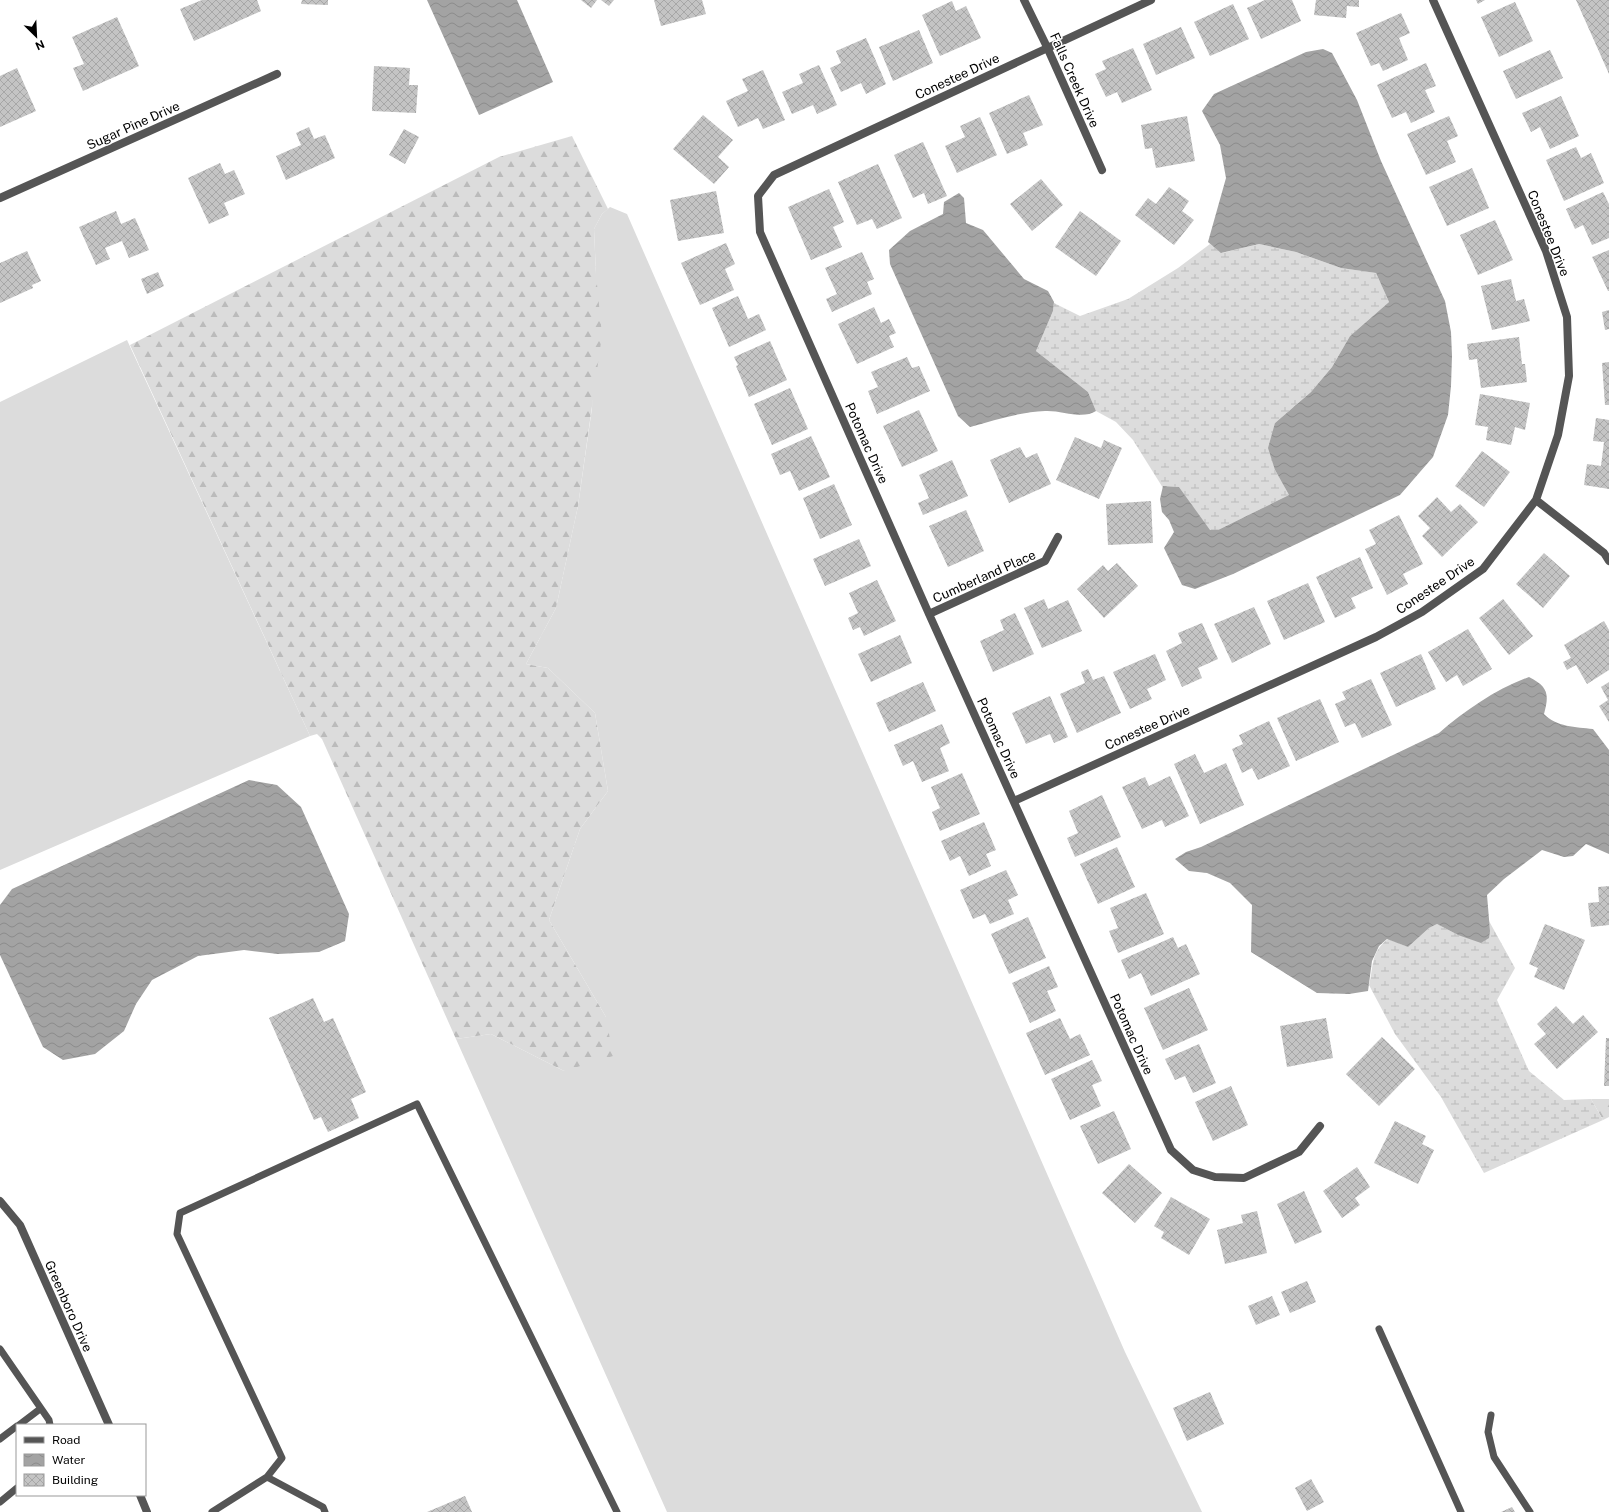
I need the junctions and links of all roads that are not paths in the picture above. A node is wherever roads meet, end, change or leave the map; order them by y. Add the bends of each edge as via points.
1 (1024, 0) edge
2 (1151, 0) edge
3 (1433, 0) edge
4 (1048, 47) junction
5 (277, 74) dead end
6 (1102, 170) dead end
7 (774, 175) joint
8 (0, 198) edge
9 (1536, 500) junction
10 (1058, 537) dead end
11 (1609, 561) edge
12 (929, 614) junction
13 (1014, 800) junction
14 (1320, 1126) dead end
15 (0, 1202) edge
16 (1379, 1329) dead end
17 (0, 1349) edge
18 (40, 1409) junction
19 (1491, 1415) dead end
20 (21, 1424) edge
21 (50, 1424) edge
22 (109, 1424) edge
23 (16, 1427) edge
24 (0, 1439) edge
25 (267, 1476) junction
26 (16, 1489) edge
27 (140, 1496) edge
28 (0, 1502) edge
29 (147, 1512) edge
30 (212, 1512) edge
31 (325, 1512) edge
32 (617, 1512) edge
33 (1461, 1512) edge
34 (1530, 1512) edge

1 - 4 street, Falls Creek Drive
2 - 4 street, Conestee Drive
3 - 9 street, Conestee Drive via 1546,251 1567,317 1569,376 1558,435
4 - 6 street, Falls Creek Drive
4 - 7 street, Conestee Drive
5 - 8 street, Sugar Pine Drive
7 - 12 street, Potomac Drive via 758,196 760,232
9 - 11 street via 1604,553
9 - 13 street, Conestee Drive via 1483,569 1422,612 1376,637
10 - 12 street, Cumberland Place via 1045,561
12 - 13 street, Potomac Drive
13 - 14 street, Potomac Drive via 1171,1150 1192,1170 1215,1177 1244,1178 1299,1152
15 - 22 street, Greenboro Drive via 20,1225
16 - 33 lane
17 - 18 lane
18 - 20 lane
18 - 21 lane
19 - 34 lane via 1488,1432 1494,1457
23 - 24 lane
25 - 30 lane
25 - 31 lane via 323,1508
25 - 32 lane via 282,1458 177,1234 180,1213 417,1104
26 - 28 lane
27 - 29 street

